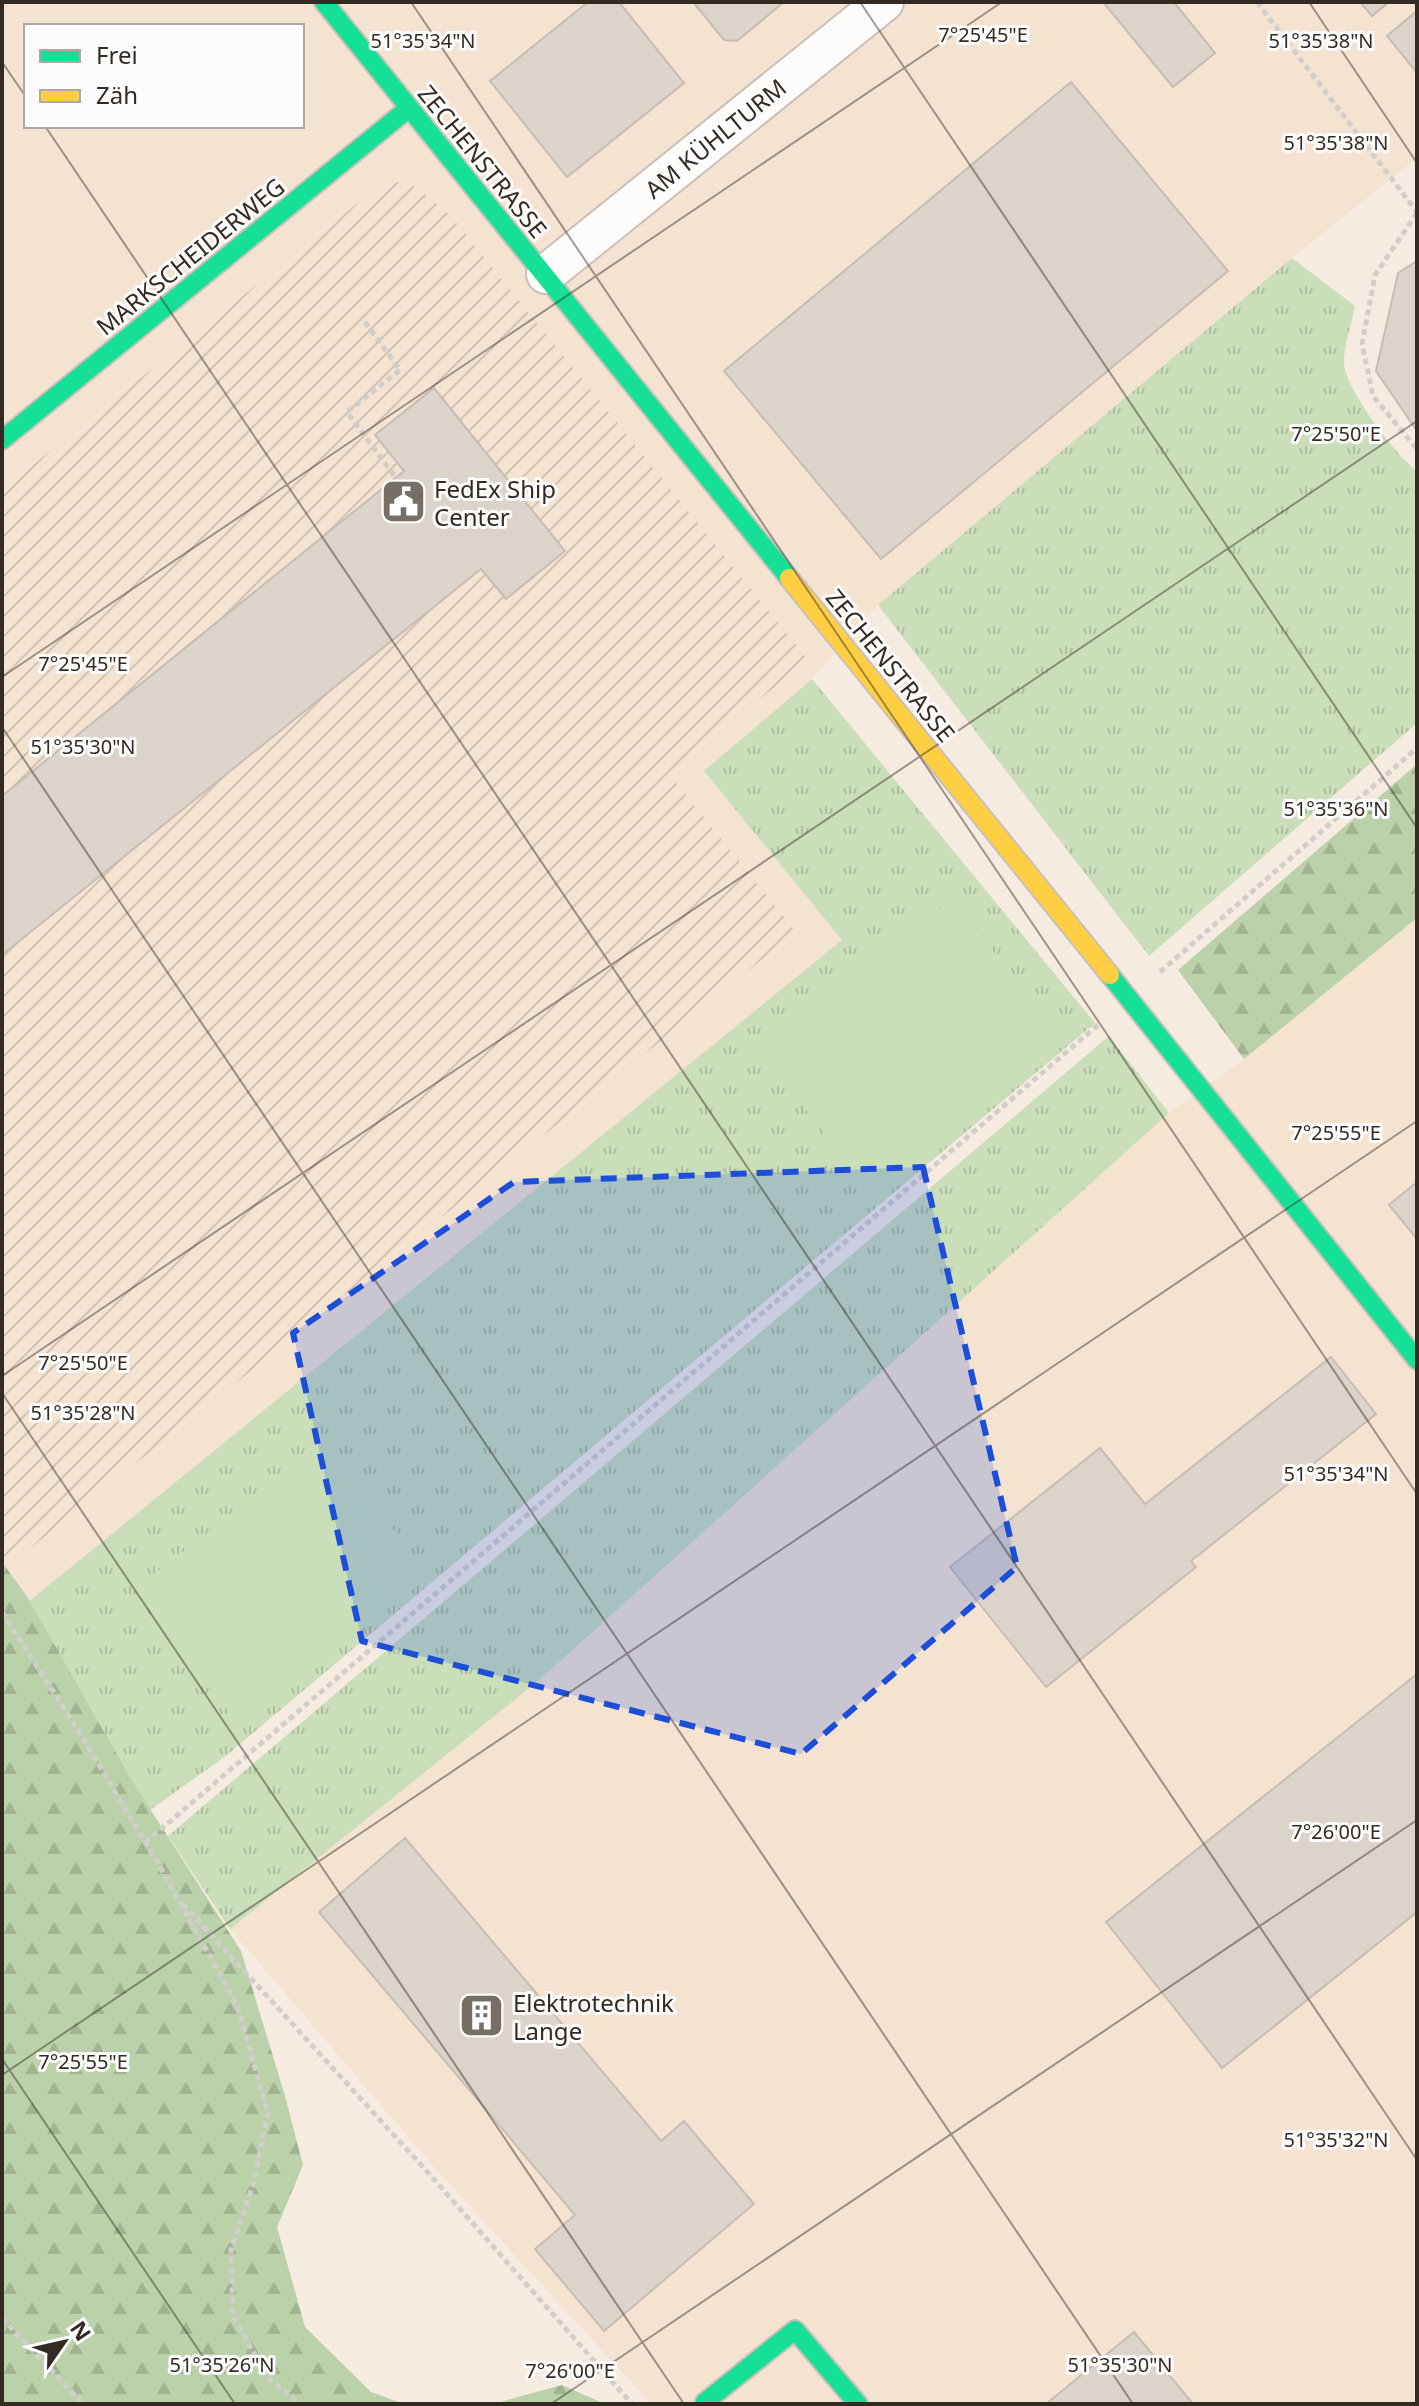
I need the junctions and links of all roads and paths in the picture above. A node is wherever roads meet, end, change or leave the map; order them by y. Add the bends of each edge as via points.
1 (324, 2) edge
2 (884, 2) edge
3 (1257, 2) edge
4 (409, 108) junction
5 (1417, 212) edge
6 (546, 274) junction
7 (365, 322) dead end
8 (2, 440) edge
9 (1417, 449) edge
10 (396, 478) dead end
11 (1417, 748) edge
12 (1129, 998) junction
13 (1417, 1360) edge
14 (2, 1612) edge
15 (145, 1843) junction
16 (177, 1897) junction
17 (2, 2318) edge
18 (83, 2404) edge
19 (300, 2404) edge
20 (632, 2404) edge
21 (707, 2404) edge
22 (858, 2404) edge

1 - 4 street, ZECHENSTRASSE
2 - 6 street, AM KÜHLTURM
3 - 5 path
4 - 6 street, ZECHENSTRASSE
4 - 8 street, MARKSCHEIDERWEG
5 - 9 path via 1375,275 1362,344 1373,396
6 - 12 street, ZECHENSTRASSE
7 - 10 path via 400,370 347,412
11 - 12 path
12 - 13 street, ZECHENSTRASSE
12 - 15 path
14 - 15 path
15 - 16 path
16 - 19 path via 237,2005 268,2113 254,2182 231,2249 233,2316 267,2377
16 - 20 path
17 - 18 path
21 - 22 street via 795,2330

